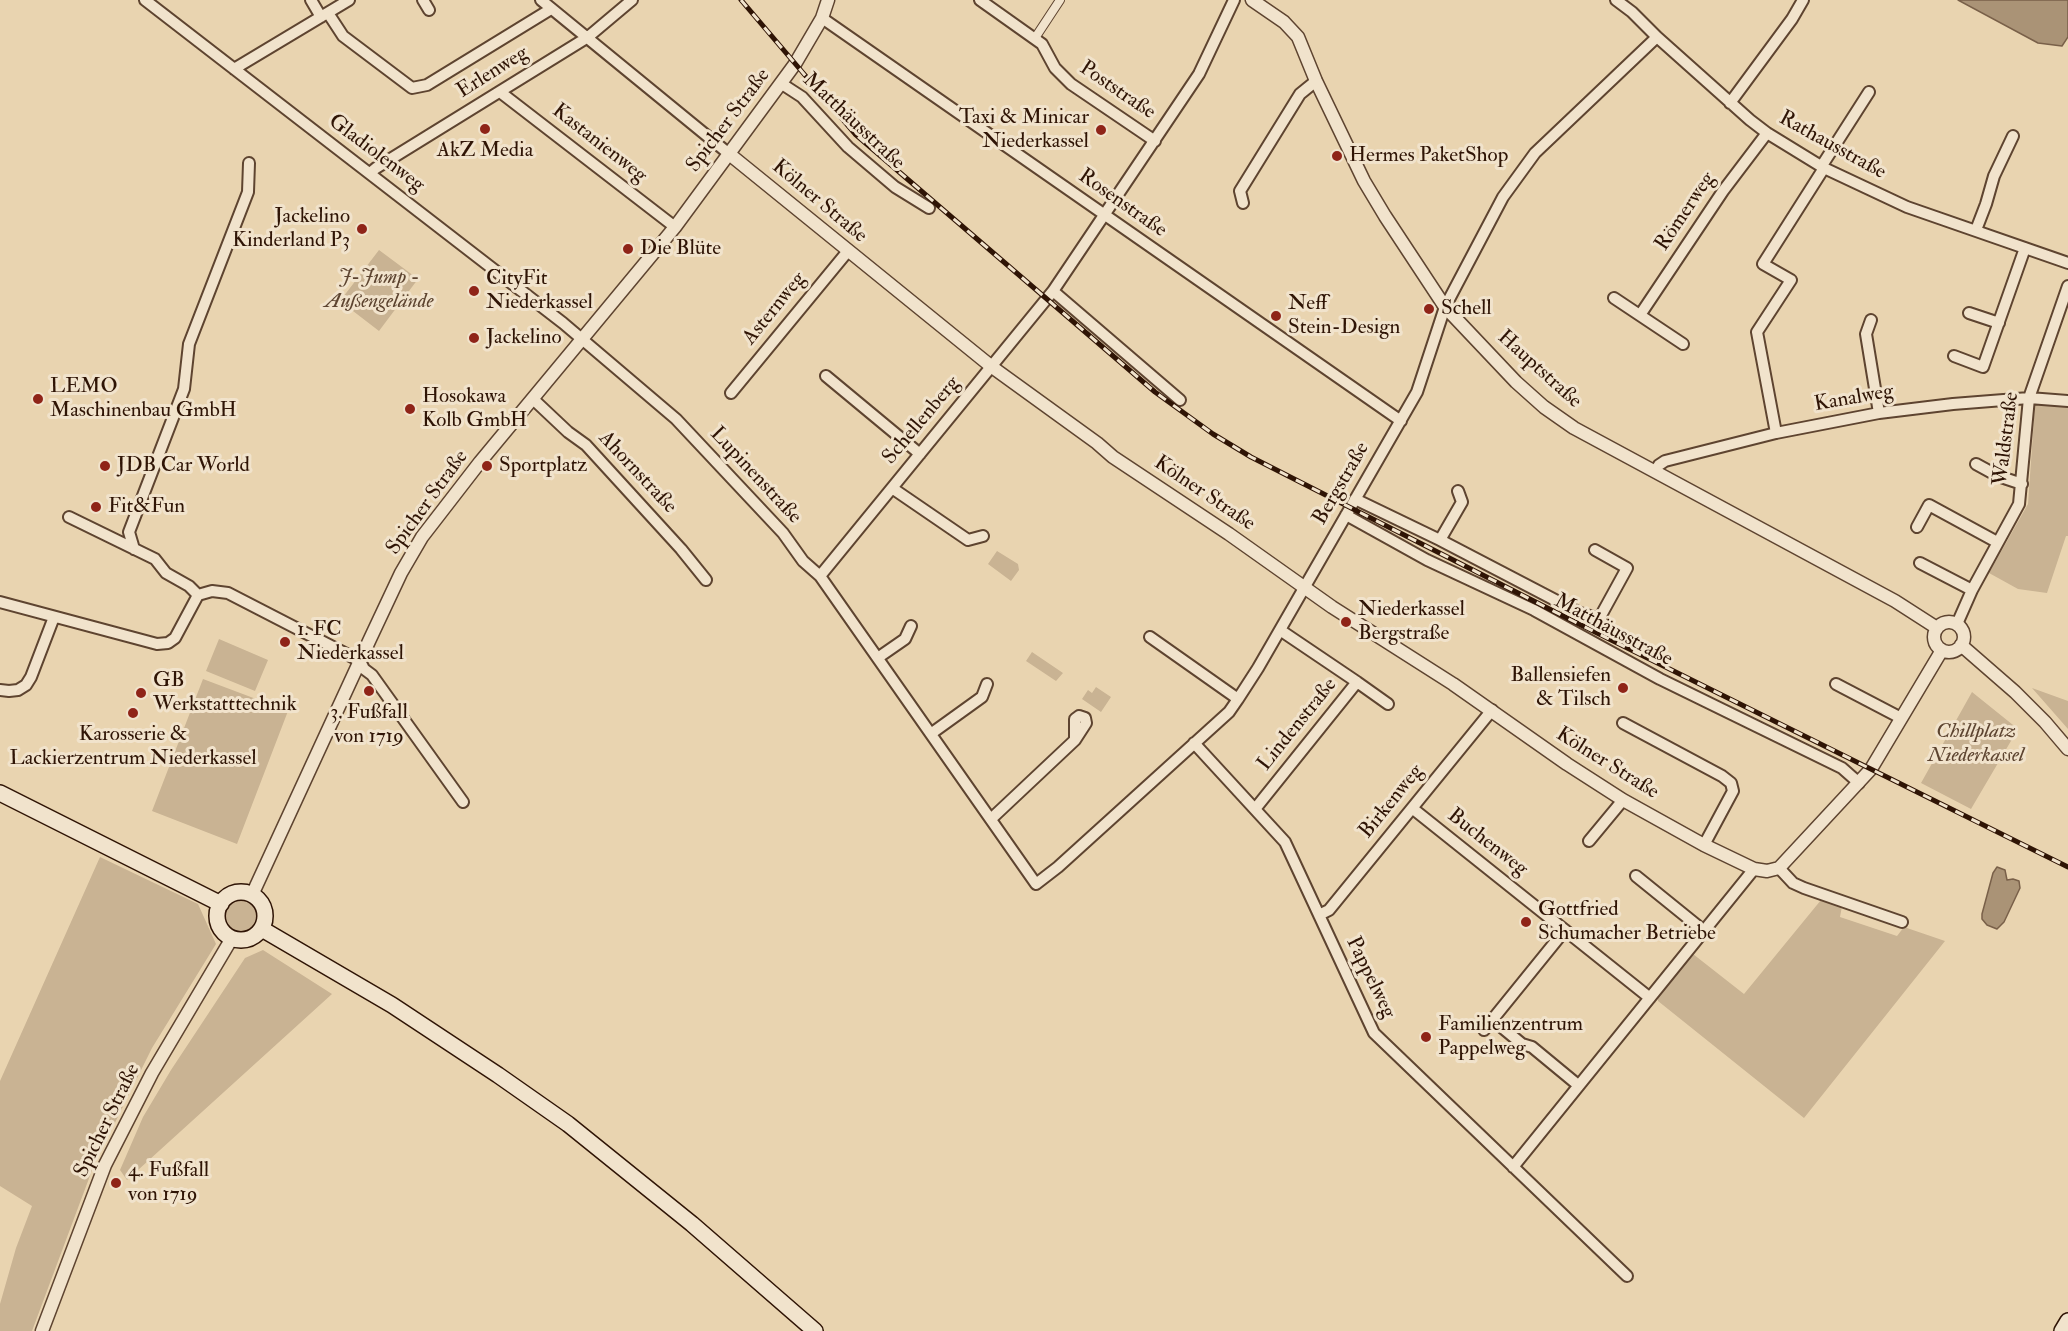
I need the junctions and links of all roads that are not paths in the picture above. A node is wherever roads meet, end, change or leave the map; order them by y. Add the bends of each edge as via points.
1 (145, 0) edge
2 (311, 0) edge
3 (349, 0) edge
4 (541, 0) edge
5 (632, 0) edge
6 (828, 0) edge
7 (980, 0) edge
8 (1060, 0) edge
9 (1234, 0) edge
10 (1252, 0) edge
11 (1616, 0) edge
12 (1803, 0) edge
13 (551, 9) junction
14 (325, 15) junction
15 (822, 18) junction
16 (1657, 37) junction
17 (588, 38) junction
18 (1035, 38) junction
19 (234, 69) junction
20 (1316, 81) junction
21 (782, 84) junction
22 (500, 92) junction
23 (1869, 92) dead end
24 (1730, 103) junction
25 (1767, 134) junction
26 (2013, 136) dead end
27 (1155, 141) junction
28 (728, 153) junction
29 (249, 163) dead end
30 (1822, 167) junction
31 (370, 173) junction
32 (1243, 203) dead end
33 (929, 208) dead end
34 (1104, 215) junction
35 (675, 227) junction
36 (1976, 230) junction
37 (2025, 248) junction
38 (848, 251) junction
39 (2068, 262) edge
40 (2068, 286) edge
41 (1053, 291) junction
42 (1614, 298) dead end
43 (1445, 307) junction
44 (1969, 313) dead end
45 (1640, 315) junction
46 (1871, 320) dead end
47 (1999, 323) junction
48 (582, 339) junction
49 (1683, 344) dead end
50 (1954, 356) dead end
51 (992, 367) junction
52 (826, 376) dead end
53 (731, 393) dead end
54 (2029, 398) junction
55 (533, 399) junction
56 (1180, 400) dead end
57 (2068, 401) edge
58 (1880, 413) junction
59 (1401, 421) junction
60 (1776, 433) junction
61 (920, 454) junction
62 (1976, 464) dead end
63 (1655, 471) junction
64 (2022, 484) junction
65 (892, 488) junction
66 (1458, 491) dead end
67 (1355, 499) junction
68 (1346, 515) junction
69 (69, 517) dead end
70 (1917, 527) dead end
71 (983, 536) dead end
72 (1440, 540) junction
73 (1997, 542) junction
74 (134, 549) junction
75 (1595, 550) dead end
76 (1920, 563) dead end
77 (820, 576) junction
78 (706, 580) dead end
79 (1305, 587) junction
80 (1972, 590) junction
81 (198, 595) junction
82 (0, 602) edge
83 (54, 617) junction
84 (1957, 624) junction
85 (911, 626) dead end
86 (1937, 628) junction
87 (1280, 630) junction
88 (1150, 637) dead end
89 (1961, 645) junction
90 (1942, 650) junction
91 (879, 657) junction
92 (360, 661) junction
93 (1357, 682) junction
94 (987, 684) dead end
95 (1836, 684) dead end
96 (0, 690) edge
97 (1238, 699) junction
98 (1389, 704) dead end
99 (1491, 710) junction
100 (1900, 718) junction
101 (1623, 723) dead end
102 (932, 732) junction
103 (1075, 740) dead end
104 (1194, 743) junction
105 (2068, 749) edge
106 (1859, 783) junction
107 (0, 793) edge
108 (1623, 800) junction
109 (463, 802) dead end
110 (1412, 808) junction
111 (1255, 809) junction
112 (991, 819) junction
113 (1589, 841) dead end
114 (1704, 845) junction
115 (1013, 850) joint
116 (1779, 868) junction
117 (1754, 869) junction
118 (1636, 876) dead end
119 (252, 895) junction
120 (221, 904) junction
121 (1319, 915) junction
122 (1902, 922) dead end
123 (262, 929) junction
124 (1565, 930) junction
125 (1704, 931) junction
126 (231, 938) junction
127 (1650, 998) junction
128 (1493, 1020) junction
129 (1484, 1030) dead end
130 (1578, 1084) junction
131 (1513, 1167) junction
132 (1627, 1276) dead end
133 (2068, 1322) edge
134 (42, 1331) edge
135 (815, 1331) edge
136 (2062, 1331) edge

1 - 19 street, Gladiolenweg
2 - 14 street
3 - 14 street
4 - 13 street, Kölner Straße
5 - 17 street, Erlenweg
6 - 15 street, Spicher Straße
7 - 18 street, Poststraße
8 - 18 street
9 - 27 street, Schellenberg via 1199,74
10 - 20 street, Hauptstraße via 1298,37
11 - 16 street, Rathausstraße
12 - 24 street
13 - 14 street via 427,86 412,88 343,36
13 - 17 street, Kölner Straße
14 - 19 street
15 - 21 street, Spicher Straße
15 - 34 street, Rosenstraße
16 - 24 street, Rathausstraße
16 - 43 street, Bergstraße via 1535,153 1503,197
17 - 22 street, Erlenweg
17 - 28 street, Kölner Straße
18 - 27 street, Poststraße via 1061,76
19 - 31 street, Gladiolenweg
20 - 32 street via 1300,94 1240,191
20 - 43 street, Hauptstraße via 1364,181
21 - 28 street, Spicher Straße
21 - 33 street, Matthäusstraße via 802,97 848,147 895,187
22 - 31 street, Erlenweg
22 - 35 street, Kastanienweg
23 - 30 street
24 - 25 street, Rathausstraße
25 - 30 street, Rathausstraße
25 - 45 street, Römerweg via 1723,191
26 - 36 street via 1994,176
27 - 34 street, Schellenberg
28 - 35 street, Spicher Straße
28 - 38 street, Kölner Straße
29 - 74 street via 248,192 189,344 184,389 129,532
30 - 36 street, Rathausstraße via 1907,207
30 - 60 street via 1763,264 1791,279 1758,332
31 - 48 street, Gladiolenweg
34 - 41 street, Schellenberg
34 - 59 street, Rosenstraße
35 - 48 street, Spicher Straße
36 - 37 street, Rathausstraße
37 - 39 street, Rathausstraße
37 - 47 street
38 - 51 street, Kölner Straße
38 - 53 street, Asternweg
40 - 54 street, Waldstraße
41 - 51 street, Schellenberg
41 - 56 street
42 - 45 street
43 - 59 street, Bergstraße via 1417,392
43 - 63 street, Hauptstraße via 1544,407 1574,428
44 - 47 street
45 - 49 street
46 - 58 street via 1866,334
47 - 50 street via 1983,367
48 - 55 street, Spicher Straße
48 - 77 street, Lupinenstraße via 676,419 783,533 802,561
51 - 61 street, Schellenberg
51 - 79 street, Kölner Straße via 1113,457
52 - 61 street
54 - 57 street, Kanalweg
54 - 58 street, Kanalweg
54 - 64 street, Waldstraße
55 - 78 street, Ahornstraße via 586,445
55 - 92 street, Spicher Straße via 422,537
58 - 60 street, Kanalweg
59 - 67 street, Bergstraße
60 - 63 street, Kanalweg via 1665,461
61 - 65 street, Schellenberg
62 - 64 street
63 - 86 street, Hauptstraße via 1896,601
64 - 73 street, Waldstraße via 2019,504
65 - 71 street via 968,540
65 - 77 street, Schellenberg
66 - 72 street via 1462,502
67 - 68 street, Bergstraße
67 - 72 street
68 - 79 street, Bergstraße
68 - 106 street, Matthäusstraße via 1426,560 1534,610 1670,684 1842,768
69 - 74 street
70 - 73 street via 1929,505
72 - 75 street via 1529,588 1599,619 1627,568
73 - 80 street, Waldstraße
74 - 81 street via 155,559 166,573
76 - 80 street
77 - 91 street, Lupinenstraße
79 - 87 street, Bergstraße
79 - 99 street, Kölner Straße
80 - 84 street, Waldstraße
81 - 83 street via 180,631 168,643 157,644
81 - 92 street via 212,591 228,593
82 - 83 street
83 - 96 street via 26,685 18,690
84 - 86 street via 1947,622
84 - 89 street via 1964,634
85 - 91 street via 905,639
86 - 90 street via 1934,638
87 - 93 street, Lindenstraße
87 - 97 street, Bergstraße
88 - 97 street
89 - 90 street via 1953,651
89 - 105 street via 2015,692
90 - 100 street
91 - 102 street, Lupinenstraße
92 - 109 street
92 - 119 street, Spicher Straße
93 - 98 street
93 - 111 street, Lindenstraße
94 - 102 street via 982,697
95 - 100 street
97 - 104 street, Bergstraße
99 - 108 street, Kölner Straße
99 - 110 street, Birkenweg
100 - 106 street via 1871,770
101 - 114 street via 1731,783 1733,791
102 - 112 street, Lupinenstraße
103 - 112 street
104 - 111 street, Pappelweg
104 - 115 street, Bergstraße via 1036,884
106 - 116 street
107 - 120 main road
108 - 113 street
108 - 114 street, Kölner Straße
110 - 121 street, Birkenweg via 1329,910
110 - 124 street, Buchenweg
111 - 121 street, Pappelweg via 1285,842
112 - 115 street, Lupinenstraße
114 - 117 street, Kölner Straße
116 - 117 street, Kölner Straße
116 - 122 street via 1804,888
117 - 125 street
118 - 125 street
119 - 120 main road via 238,892
119 - 123 main road via 263,906
120 - 126 main road via 218,919
121 - 131 street, Pappelweg via 1374,1033
123 - 126 main road via 252,938
123 - 135 main road via 392,1005 568,1124 692,1224
124 - 127 street, Buchenweg
124 - 128 street
125 - 127 street
126 - 134 street, Spicher Straße via 152,1073 105,1165
127 - 130 street
128 - 129 street
128 - 130 street
130 - 131 street
131 - 132 street, Pappelweg
133 - 136 main road

